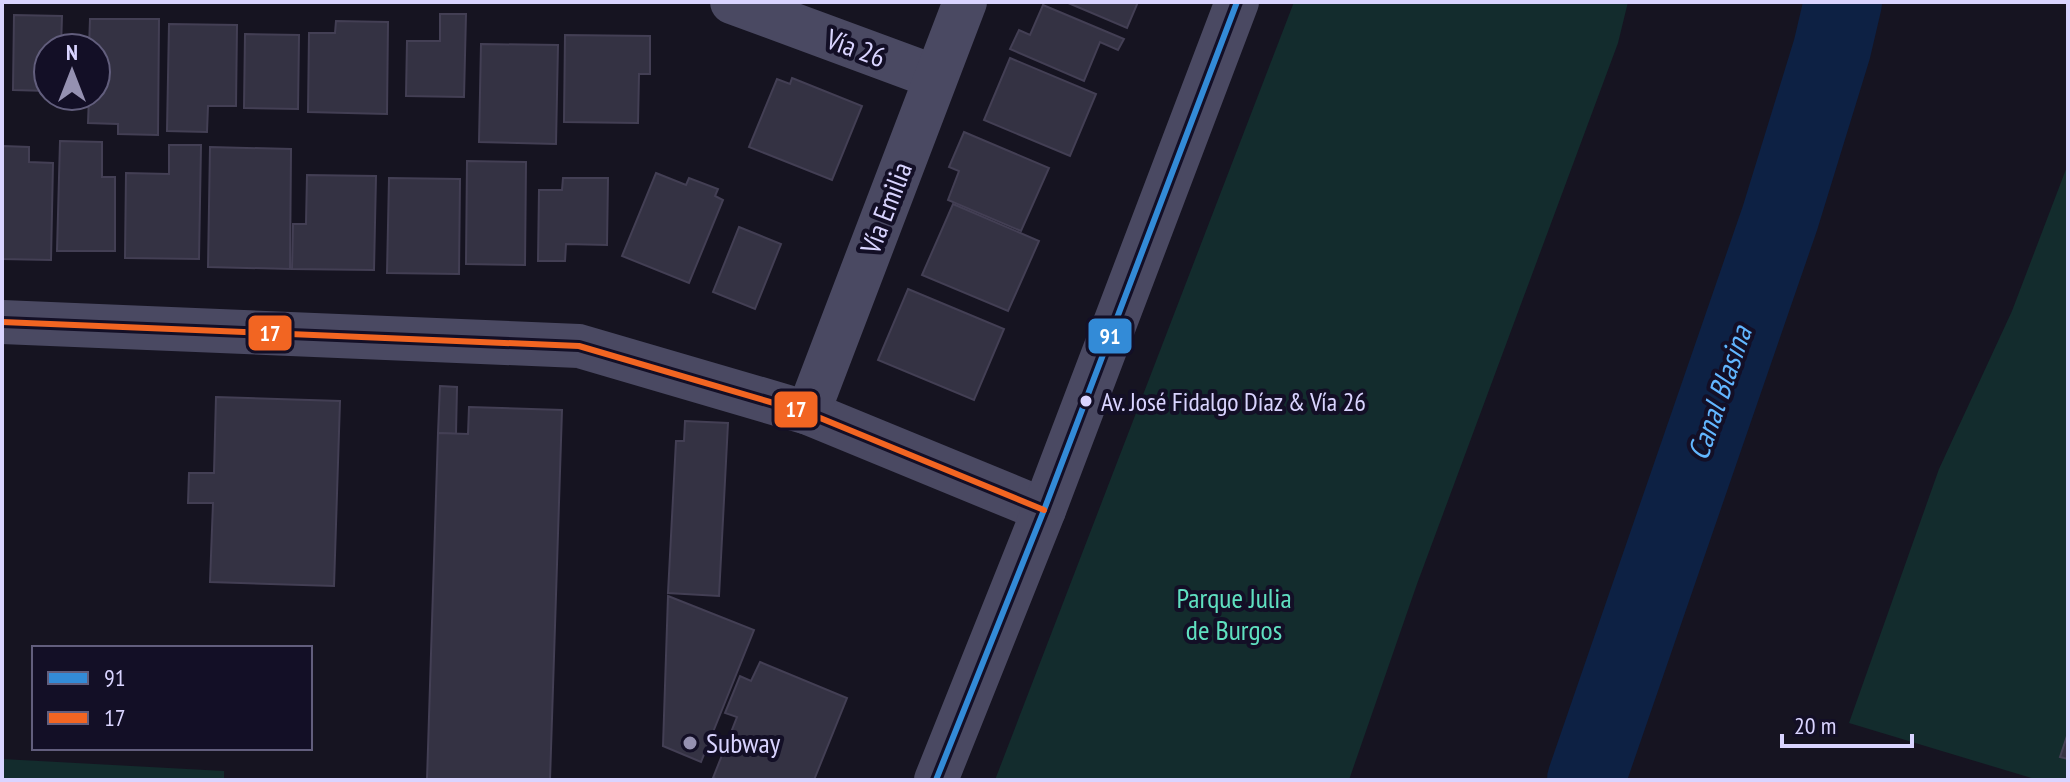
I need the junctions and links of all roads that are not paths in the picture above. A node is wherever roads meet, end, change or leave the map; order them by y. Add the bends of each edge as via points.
1 (732, 2) edge
2 (965, 2) edge
3 (1237, 2) edge
4 (935, 77) junction
5 (2, 322) edge
6 (808, 413) junction
7 (1044, 510) junction
8 (936, 780) edge

1 - 4 street, Vía 26
2 - 4 street, Vía Emilia
3 - 7 street
4 - 6 street, Vía Emilia
5 - 6 street via 579,346
6 - 7 street
7 - 8 street

